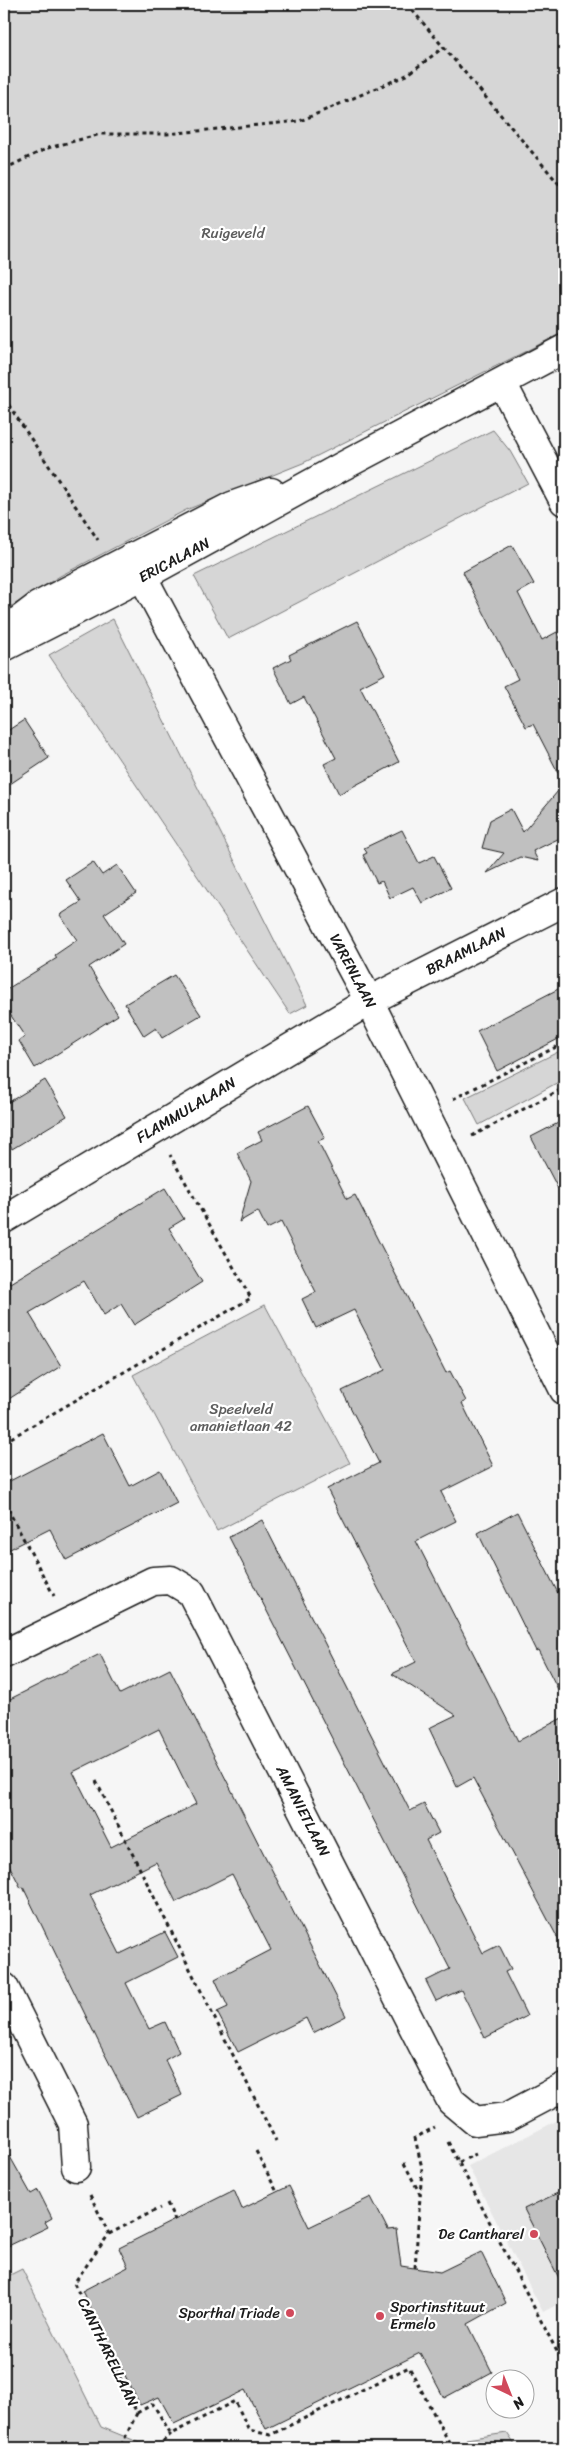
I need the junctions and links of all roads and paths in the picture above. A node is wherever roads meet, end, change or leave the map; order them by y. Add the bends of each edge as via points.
1 (407, 4) edge
2 (444, 47) junction
3 (4, 169) edge
4 (564, 190) edge
5 (564, 349) edge
6 (502, 383) junction
7 (4, 398) edge
8 (564, 502) edge
9 (130, 567) junction
10 (4, 632) edge
11 (4, 647) edge
12 (564, 902) edge
13 (369, 1001) junction
14 (564, 1043) edge
15 (564, 1088) edge
16 (426, 1113) junction
17 (155, 1128) junction
18 (445, 1150) junction
19 (4, 1219) edge
20 (564, 1390) edge
21 (4, 1442) edge
22 (4, 1502) edge
23 (67, 1622) junction
24 (4, 1654) edge
25 (96, 1782) dead end
26 (4, 1987) edge
27 (14, 2032) edge
28 (564, 2087) edge
29 (439, 2124) dead end
30 (276, 2141) dead end
31 (256, 2151) dead end
32 (459, 2162) dead end
33 (404, 2164) dead end
34 (76, 2167) joint
35 (277, 2192) dead end
36 (422, 2196) junction
37 (167, 2203) dead end
38 (160, 2208) dead end
39 (175, 2220) dead end
40 (109, 2234) junction
41 (415, 2268) dead end
42 (564, 2364) edge
43 (137, 2413) junction
44 (171, 2434) junction
45 (120, 2448) edge
46 (160, 2448) edge
47 (452, 2448) edge

1 - 2 path
2 - 3 path via 407,75 300,121 167,134 101,134 48,148
2 - 4 path
5 - 6 street, ERICALAAN
6 - 8 street
6 - 9 street, ERICALAAN via 340,467 232,506
7 - 9 path
9 - 10 street, ERICALAAN via 38,606
9 - 11 street, ERICALAAN
9 - 13 street, VARENLAAN
12 - 13 street, BRAAMLAAN
13 - 16 street, VARENLAAN
13 - 17 street, FLAMMULALAAN
14 - 16 path
15 - 18 path
16 - 18 street, VARENLAAN
17 - 19 street, FLAMMULALAAN
17 - 21 path via 251,1298
18 - 20 street, VARENLAAN
22 - 23 path
23 - 24 street, AMANIETLAAN
23 - 28 street, AMANIETLAAN via 152,1581 170,1580 191,1592 451,2101 475,2121 507,2117
25 - 30 path
26 - 27 street
27 - 34 street via 72,2124
29 - 36 path via 415,2138 422,2168
31 - 35 path
32 - 42 path
33 - 36 path
34 - 40 path
36 - 41 path
37 - 39 path
38 - 40 path
40 - 43 path, CANTHARELLAAN via 74,2283
43 - 44 path via 153,2404
43 - 45 path, CANTHARELLAAN
44 - 46 path via 159,2445
44 - 47 path via 235,2401 249,2430 270,2435 409,2367

